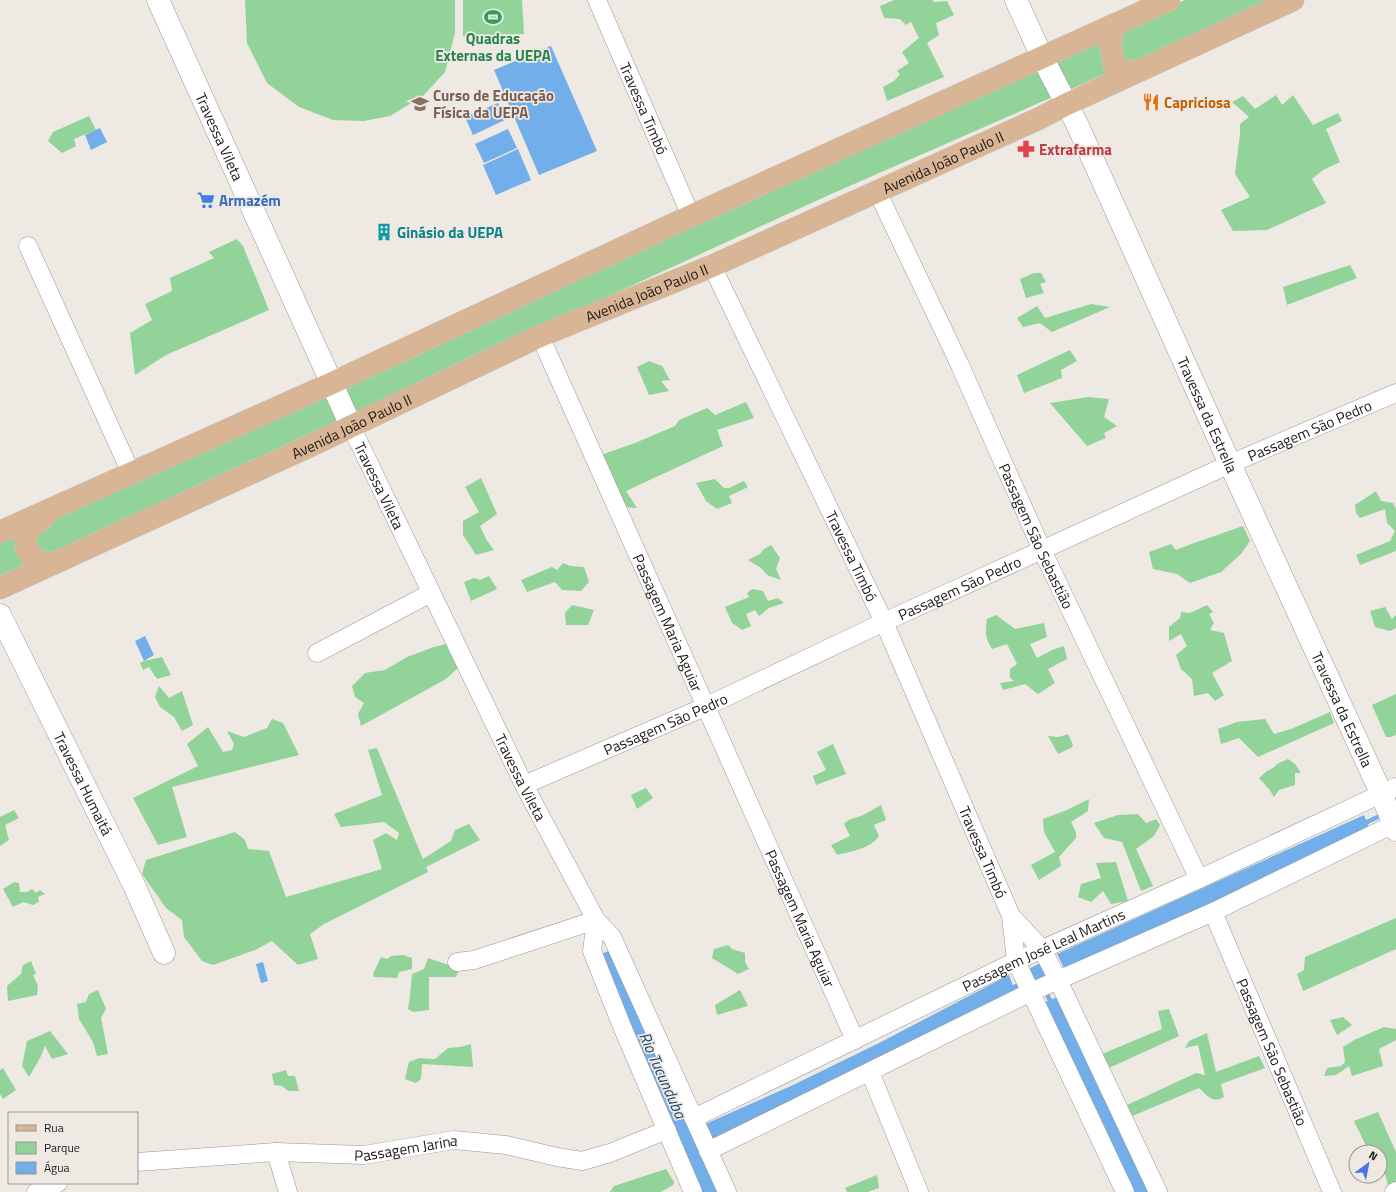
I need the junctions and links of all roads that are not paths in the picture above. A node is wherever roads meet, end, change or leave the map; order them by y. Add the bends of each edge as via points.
1 (158, 0) edge
2 (597, 0) edge
3 (1016, 0) edge
4 (1169, 0) edge
5 (1293, 0) edge
6 (1114, 25) junction
7 (1042, 57) junction
8 (1140, 70) junction
9 (1067, 104) junction
10 (877, 191) junction
11 (690, 216) junction
12 (28, 246) dead end
13 (712, 266) junction
14 (540, 336) junction
15 (330, 384) junction
16 (1396, 393) edge
17 (351, 426) junction
18 (1230, 464) junction
19 (131, 473) junction
20 (61, 505) junction
21 (0, 532) edge
22 (1042, 550) junction
23 (56, 562) junction
24 (0, 588) edge
25 (432, 593) junction
26 (0, 616) edge
27 (884, 622) junction
28 (317, 653) dead end
29 (707, 706) junction
30 (524, 785) junction
31 (1388, 790) edge
32 (1395, 826) edge
33 (1199, 879) junction
34 (1213, 912) junction
35 (1011, 916) junction
36 (596, 920) junction
37 (164, 953) dead end
38 (1044, 954) junction
39 (457, 962) dead end
40 (1018, 966) junction
41 (1044, 985) junction
42 (855, 1040) junction
43 (870, 1072) junction
44 (694, 1118) junction
45 (667, 1130) junction
46 (708, 1151) junction
47 (276, 1152) junction
48 (138, 1162) edge
49 (56, 1184) edge
50 (36, 1192) edge
51 (288, 1192) edge
52 (693, 1192) edge
53 (727, 1192) edge
54 (919, 1192) edge
55 (1125, 1192) edge
56 (1158, 1192) edge
57 (1332, 1192) edge

1 - 15 street, Travessa Vileta
2 - 11 street, Travessa Timbó
3 - 7 street, Travessa da Estrella
4 - 6 main road
5 - 8 main road, Avenida João Paulo II
6 - 7 main road
6 - 8 main road via 1110,41 1114,65 1124,72
7 - 9 street, Travessa da Estrella
7 - 11 main road
8 - 9 main road, Avenida João Paulo II
9 - 10 main road, Avenida João Paulo II
9 - 18 street, Travessa da Estrella
10 - 13 main road, Avenida João Paulo II
10 - 22 street, Passagem São Sebastião
11 - 15 main road
12 - 19 street
13 - 14 main road, Avenida João Paulo II
13 - 27 street, Travessa Timbó
14 - 17 main road, Avenida João Paulo II
14 - 29 street, Passagem Maria Aguiar
15 - 17 street, Travessa Vileta
15 - 19 main road
16 - 18 street, Passagem São Pedro
17 - 23 main road, Avenida João Paulo II
17 - 25 street, Travessa Vileta
18 - 22 street, Passagem São Pedro
18 - 31 street, Travessa da Estrella
19 - 20 main road
20 - 21 main road
20 - 23 main road via 26,533 25,542 31,557 48,564
22 - 27 street, Passagem São Pedro
22 - 33 street, Passagem São Sebastião
23 - 24 main road, Avenida João Paulo II
25 - 28 street
25 - 30 street, Travessa Vileta
26 - 37 street, Travessa Humaitá via 134,885
27 - 29 street, Passagem São Pedro
27 - 35 street, Travessa Timbó
29 - 30 street, Passagem São Pedro
29 - 42 street, Passagem Maria Aguiar
30 - 36 street, Travessa Vileta
31 - 32 street, Travessa da Estrella
31 - 33 street, Passagem José Leal Martins
32 - 34 street
33 - 38 street, Passagem José Leal Martins
34 - 41 street
34 - 57 street, Passagem São Sebastião
35 - 38 street, Travessa Timbó
35 - 40 street, Travessa Timbó
36 - 39 street via 474,960
36 - 44 street, Travessa Vileta via 612,937
36 - 45 street via 592,951
38 - 40 street, Passagem José Leal Martins
38 - 41 street, Travessa Timbó
40 - 41 street, Travessa Timbó
40 - 42 street, Passagem José Leal Martins
41 - 43 street
41 - 55 street, Travessa Timbó
41 - 56 street, Travessa Timbó
42 - 44 street, Passagem José Leal Martins
43 - 46 street
43 - 54 street
44 - 46 street, Travessa Vileta
45 - 47 street, Passagem Jarina via 610,1153 582,1161 506,1145 454,1140 364,1155
45 - 52 street
46 - 53 street, Travessa Vileta
47 - 48 street, Passagem Jarina
47 - 51 street
49 - 50 street

